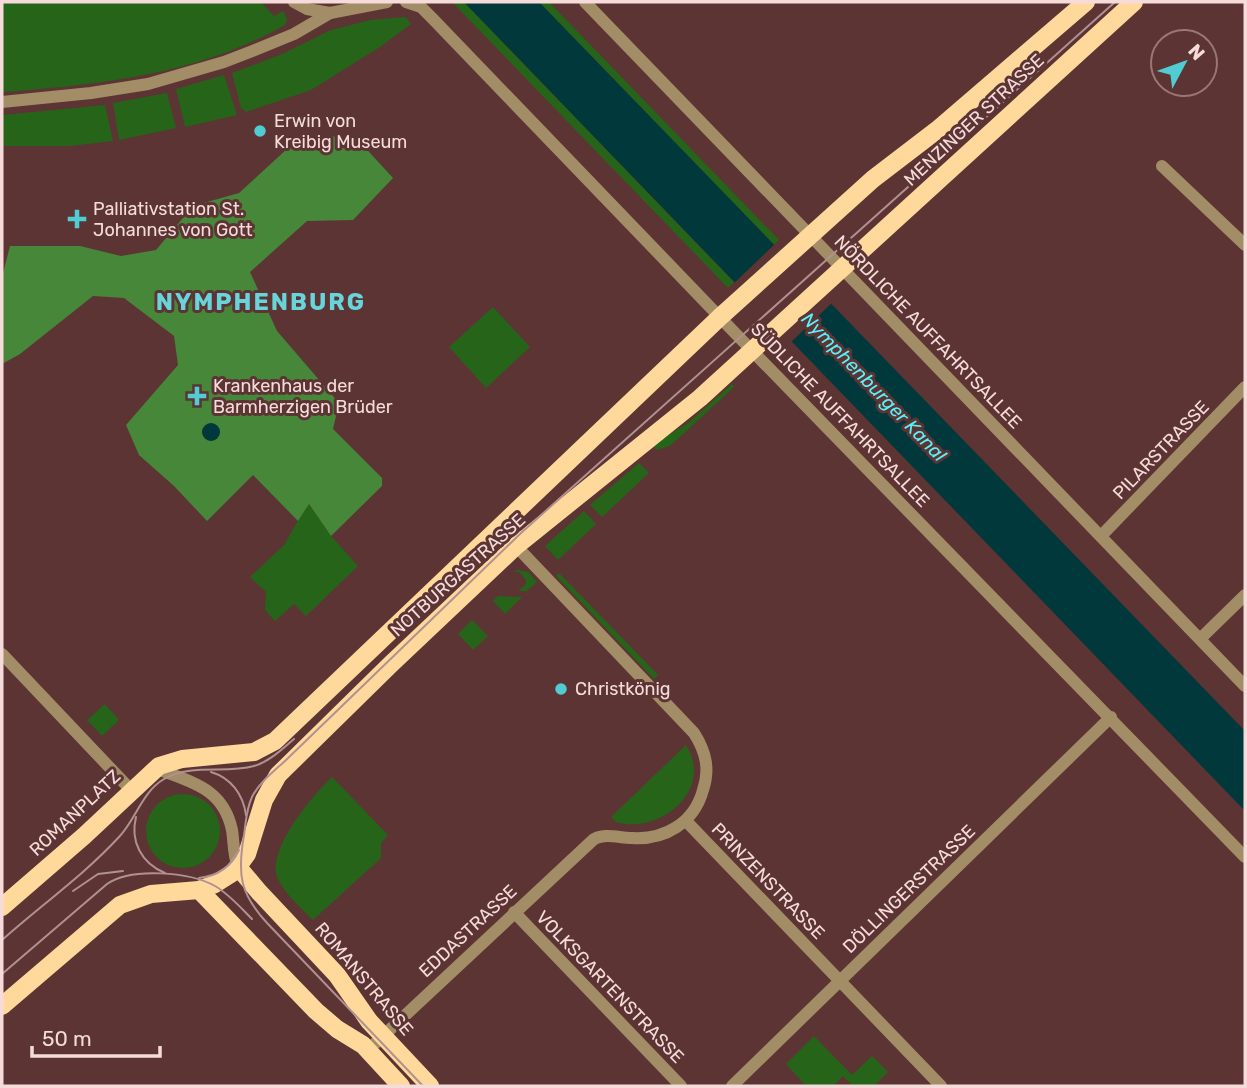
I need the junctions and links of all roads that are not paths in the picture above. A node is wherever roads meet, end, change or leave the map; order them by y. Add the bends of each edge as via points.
1 (294, 2) edge
2 (387, 2) edge
3 (407, 2) edge
4 (585, 2) edge
5 (1086, 2) edge
6 (1134, 2) edge
7 (330, 13) junction
8 (2, 102) edge
9 (1162, 166) dead end
10 (810, 236) junction
11 (1245, 245) edge
12 (841, 269) junction
13 (740, 300) joint
14 (720, 317) junction
15 (770, 333) joint
16 (752, 351) junction
17 (1245, 387) edge
18 (1101, 536) junction
19 (516, 546) junction
20 (1245, 595) edge
21 (1200, 639) junction
22 (2, 654) edge
23 (1245, 686) edge
24 (1111, 717) junction
25 (182, 759) joint
26 (155, 768) junction
27 (131, 790) junction
28 (685, 821) junction
29 (594, 839) joint
30 (1245, 857) edge
31 (238, 867) junction
32 (199, 890) junction
33 (2, 907) edge
34 (514, 912) junction
35 (839, 981) junction
36 (2, 1006) edge
37 (382, 1037) junction
38 (368, 1050) junction
39 (401, 1086) edge
40 (430, 1086) edge
41 (681, 1086) edge
42 (732, 1086) edge
43 (941, 1086) edge

1 - 7 street
2 - 7 street
3 - 14 street, SÜDLICHE AUFFAHRTSALLEE via 432,18
4 - 10 street, NÖRDLICHE AUFFAHRTSALLEE
5 - 10 main road, MENZINGER STRASSE
6 - 12 main road, MENZINGER STRASSE
7 - 8 street via 255,50 167,79
9 - 11 street
10 - 12 street, NÖRDLICHE AUFFAHRTSALLEE
10 - 13 main road, MENZINGER STRASSE
12 - 15 main road, MENZINGER STRASSE
12 - 18 street, NÖRDLICHE AUFFAHRTSALLEE
13 - 14 main road, NOTBURGASTRASSE
14 - 16 street, SÜDLICHE AUFFAHRTSALLEE
14 - 25 main road, NOTBURGASTRASSE via 275,741 254,752
15 - 16 main road, NOTBURGASTRASSE
16 - 19 main road, NOTBURGASTRASSE
16 - 24 street, SÜDLICHE AUFFAHRTSALLEE
17 - 18 street, PILARSTRASSE
18 - 21 street, NÖRDLICHE AUFFAHRTSALLEE
19 - 28 street, PRINZENSTRASSE via 700,743 708,768 706,781 698,804
19 - 31 main road, NOTBURGASTRASSE via 278,775
20 - 21 street
21 - 23 street, NÖRDLICHE AUFFAHRTSALLEE
22 - 27 street
24 - 30 street, SÜDLICHE AUFFAHRTSALLEE
24 - 35 street, DÖLLINGERSTRASSE
25 - 26 main road, ROMANPLATZ
26 - 27 main road, ROMANPLATZ
26 - 31 street via 203,788 220,801
27 - 33 main road, ROMANPLATZ
28 - 29 street, PRINZENSTRASSE via 669,832 644,838 602,835
28 - 35 street, PRINZENSTRASSE
29 - 34 street, EDDASTRASSE
31 - 32 main road
31 - 37 main road, ROMANSTRASSE via 337,975
32 - 36 main road via 151,894 120,905
32 - 38 main road via 316,1011
34 - 37 street, EDDASTRASSE
34 - 41 street, VOLKSGARTENSTRASSE
35 - 42 street, DÖLLINGERSTRASSE
35 - 43 street, PRINZENSTRASSE
37 - 38 street, EDDASTRASSE
37 - 40 main road, ROMANSTRASSE
38 - 39 main road

